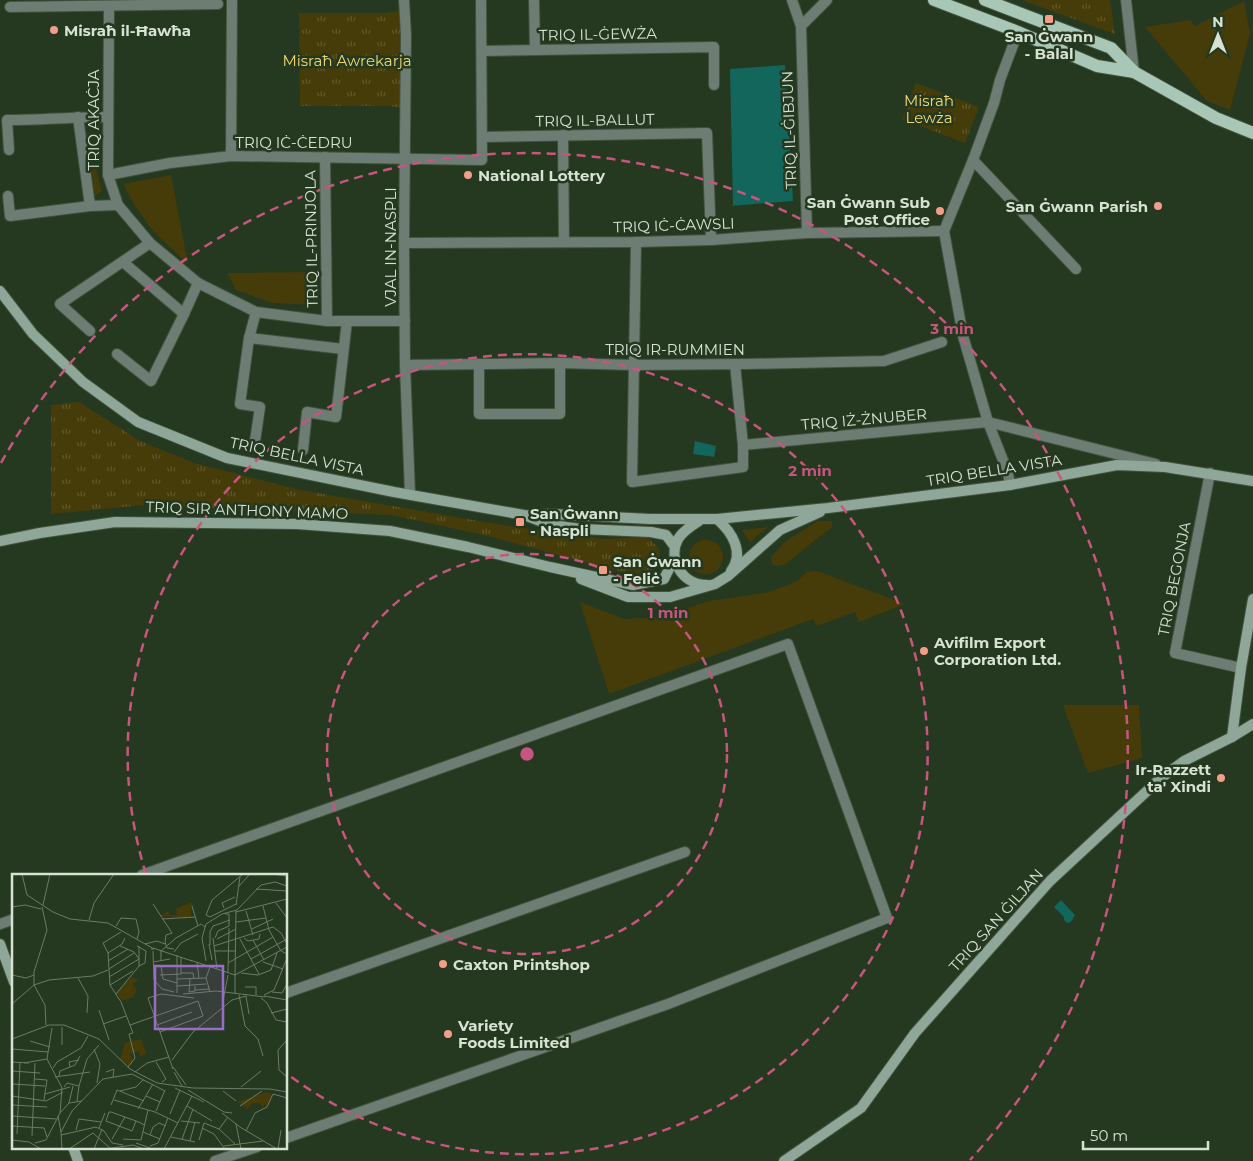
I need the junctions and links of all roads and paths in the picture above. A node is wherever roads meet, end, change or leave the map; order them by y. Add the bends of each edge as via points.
1 (232, 0) edge
2 (404, 0) edge
3 (481, 0) edge
4 (534, 0) edge
5 (792, 0) edge
6 (827, 0) edge
7 (934, 0) edge
8 (985, 0) edge
9 (1126, 0) edge
10 (218, 4) dead end
11 (109, 6) junction
12 (10, 7) dead end
13 (800, 26) junction
14 (1018, 32) junction
15 (535, 50) junction
16 (482, 51) junction
17 (1134, 72) junction
18 (714, 85) dead end
19 (78, 117) junction
20 (108, 117) junction
21 (1253, 133) edge
22 (563, 135) junction
23 (483, 137) junction
24 (9, 150) dead end
25 (231, 156) junction
26 (325, 157) junction
27 (405, 158) junction
28 (973, 160) junction
29 (108, 175) junction
30 (8, 196) dead end
31 (118, 205) junction
32 (90, 206) junction
33 (944, 232) junction
34 (807, 233) junction
35 (711, 240) junction
36 (564, 242) junction
37 (636, 242) junction
38 (150, 243) junction
39 (404, 243) junction
40 (123, 262) junction
41 (1076, 269) dead end
42 (198, 282) junction
43 (0, 290) edge
44 (256, 312) junction
45 (184, 314) junction
46 (328, 321) junction
47 (347, 321) junction
48 (405, 321) junction
49 (90, 331) dead end
50 (249, 338) junction
51 (942, 342) dead end
52 (343, 349) junction
53 (117, 354) dead end
54 (560, 363) junction
55 (479, 364) junction
56 (735, 364) junction
57 (405, 365) junction
58 (633, 365) junction
59 (988, 422) junction
60 (255, 440) dead end
61 (743, 445) junction
62 (303, 450) dead end
63 (1165, 467) junction
64 (1210, 473) junction
65 (1253, 481) edge
66 (1010, 485) junction
67 (410, 494) junction
68 (828, 508) junction
69 (524, 515) junction
70 (717, 519) junction
71 (699, 520) junction
72 (651, 532) junction
73 (0, 541) edge
74 (675, 547) junction
75 (674, 559) junction
76 (550, 567) junction
77 (728, 576) junction
78 (715, 584) junction
79 (1253, 598) edge
80 (1241, 668) junction
81 (1253, 724) edge
82 (1232, 737) junction
83 (685, 852) dead end
84 (145, 874) edge
85 (12, 920) edge
86 (0, 924) edge
87 (0, 944) edge
88 (12, 977) edge
89 (288, 992) edge
90 (288, 1137) edge
91 (73, 1148) edge
92 (255, 1148) edge
93 (78, 1161) edge
94 (216, 1161) edge
95 (784, 1161) edge

1 - 25 street
2 - 27 street, VJAL IN-NASPLI
3 - 16 street
4 - 15 street
5 - 13 street, TRIQ IL-ĠIBJUN
6 - 13 street
7 - 14 main road
8 - 17 main road via 1111,48
9 - 17 street
10 - 11 street
11 - 12 street
11 - 20 street, TRIQ AKAĊJA
13 - 34 street, TRIQ IL-ĠIBJUN
14 - 17 main road via 1097,66
14 - 28 street
15 - 16 street, TRIQ IL-ĠEWŻA
15 - 18 street, TRIQ IL-ĠEWŻA via 714,47
16 - 23 street
17 - 21 main road via 1216,118
19 - 20 street
19 - 24 street via 7,120
19 - 32 street, TRIQ AKAĊJA
20 - 29 street, TRIQ AKAĊJA
22 - 23 street, TRIQ IL-BALLUT
22 - 35 street, TRIQ IL-BALLUT via 707,133
22 - 36 street
23 - 27 street, TRIQ IĊ-ĊEDRU via 482,160
25 - 26 street, TRIQ IĊ-ĊEDRU
25 - 29 street, TRIQ IĊ-ĊEDRU
26 - 27 street, TRIQ IĊ-ĊEDRU
26 - 46 street, TRIQ IL-PRINJOLA
27 - 39 street, VJAL IN-NASPLI
28 - 33 street
28 - 41 street
29 - 31 street, TRIQ AKAĊJA
30 - 32 street via 10,216
31 - 32 street
31 - 38 street, TRIQ AKAĊJA
33 - 34 street, TRIQ IĊ-ĊAWSLI
33 - 59 street via 963,336
34 - 35 street, TRIQ IĊ-ĊAWSLI
35 - 37 street, TRIQ IĊ-ĊAWSLI
36 - 37 street, TRIQ IĊ-ĊAWSLI
36 - 39 street, TRIQ IĊ-ĊAWSLI
37 - 58 street
38 - 40 street
38 - 42 street, TRIQ AKAĊJA
39 - 48 street, VJAL IN-NASPLI
40 - 45 street
40 - 49 street via 60,304
42 - 44 street, TRIQ AKAĊJA
42 - 45 street
43 - 67 main road, TRIQ BELLA VISTA via 33,334 83,382 138,422 227,458
44 - 46 street, TRIQ AKAĊJA
44 - 50 street
45 - 53 street via 151,381
46 - 47 street, TRIQ AKAĊJA
47 - 48 street, TRIQ AKAĊJA
47 - 52 street
48 - 57 street, VJAL IN-NASPLI
50 - 52 street
50 - 60 street via 240,404 260,408
51 - 56 street, TRIQ IR-RUMMIEN via 884,361
52 - 62 street via 336,417 307,412
54 - 55 street, TRIQ IR-RUMMIEN
54 - 55 street via 560,414 479,414
54 - 58 street, TRIQ IR-RUMMIEN
55 - 57 street, TRIQ IR-RUMMIEN
56 - 58 street, TRIQ IR-RUMMIEN
56 - 61 street
57 - 67 street, VJAL IN-NASPLI
58 - 61 street via 632,482 743,467
59 - 61 street, TRIQ IŻ-ŻNUBER
59 - 63 street, TRIQ BELLA VISTA
59 - 66 street
63 - 64 main road, TRIQ BELLA VISTA
63 - 66 main road, TRIQ BELLA VISTA via 1118,465
64 - 65 main road, TRIQ BELLA VISTA
64 - 80 street, TRIQ BEGONJA via 1175,653
66 - 68 main road, TRIQ BELLA VISTA
67 - 69 main road, TRIQ BELLA VISTA
68 - 70 main road, TRIQ BELLA VISTA
68 - 77 main road, TRIQ BELLA VISTA via 780,530
69 - 71 main road, TRIQ BELLA VISTA
69 - 72 main road, TRIQ BELLA VISTA via 551,525
70 - 71 main road, TRIQ BELLA VISTA
70 - 77 main road via 727,528 736,547 734,568
71 - 72 main road, TRIQ BELLA VISTA
71 - 74 main road via 682,534
72 - 74 main road, TRIQ BELLA VISTA via 666,535
73 - 76 main road, TRIQ SIR ANTHONY MAMO via 115,522 297,524 390,531
74 - 75 main road
75 - 76 main road, TRIQ SIR ANTHONY MAMO via 664,579 633,585
75 - 78 main road via 685,578 705,586
76 - 78 main road, TRIQ SIR ANTHONY MAMO via 628,597 670,597
77 - 78 main road, TRIQ BELLA VISTA
79 - 80 main road
80 - 82 main road
81 - 82 main road, TRIQ SAN ĠILJAN
82 - 95 main road, TRIQ SAN ĠILJAN via 1184,761 1161,778 1050,881 915,1033 862,1108
83 - 89 street
84 - 90 street via 788,644 887,918 668,1004
85 - 86 street
87 - 88 main road
91 - 93 main road
92 - 94 street

